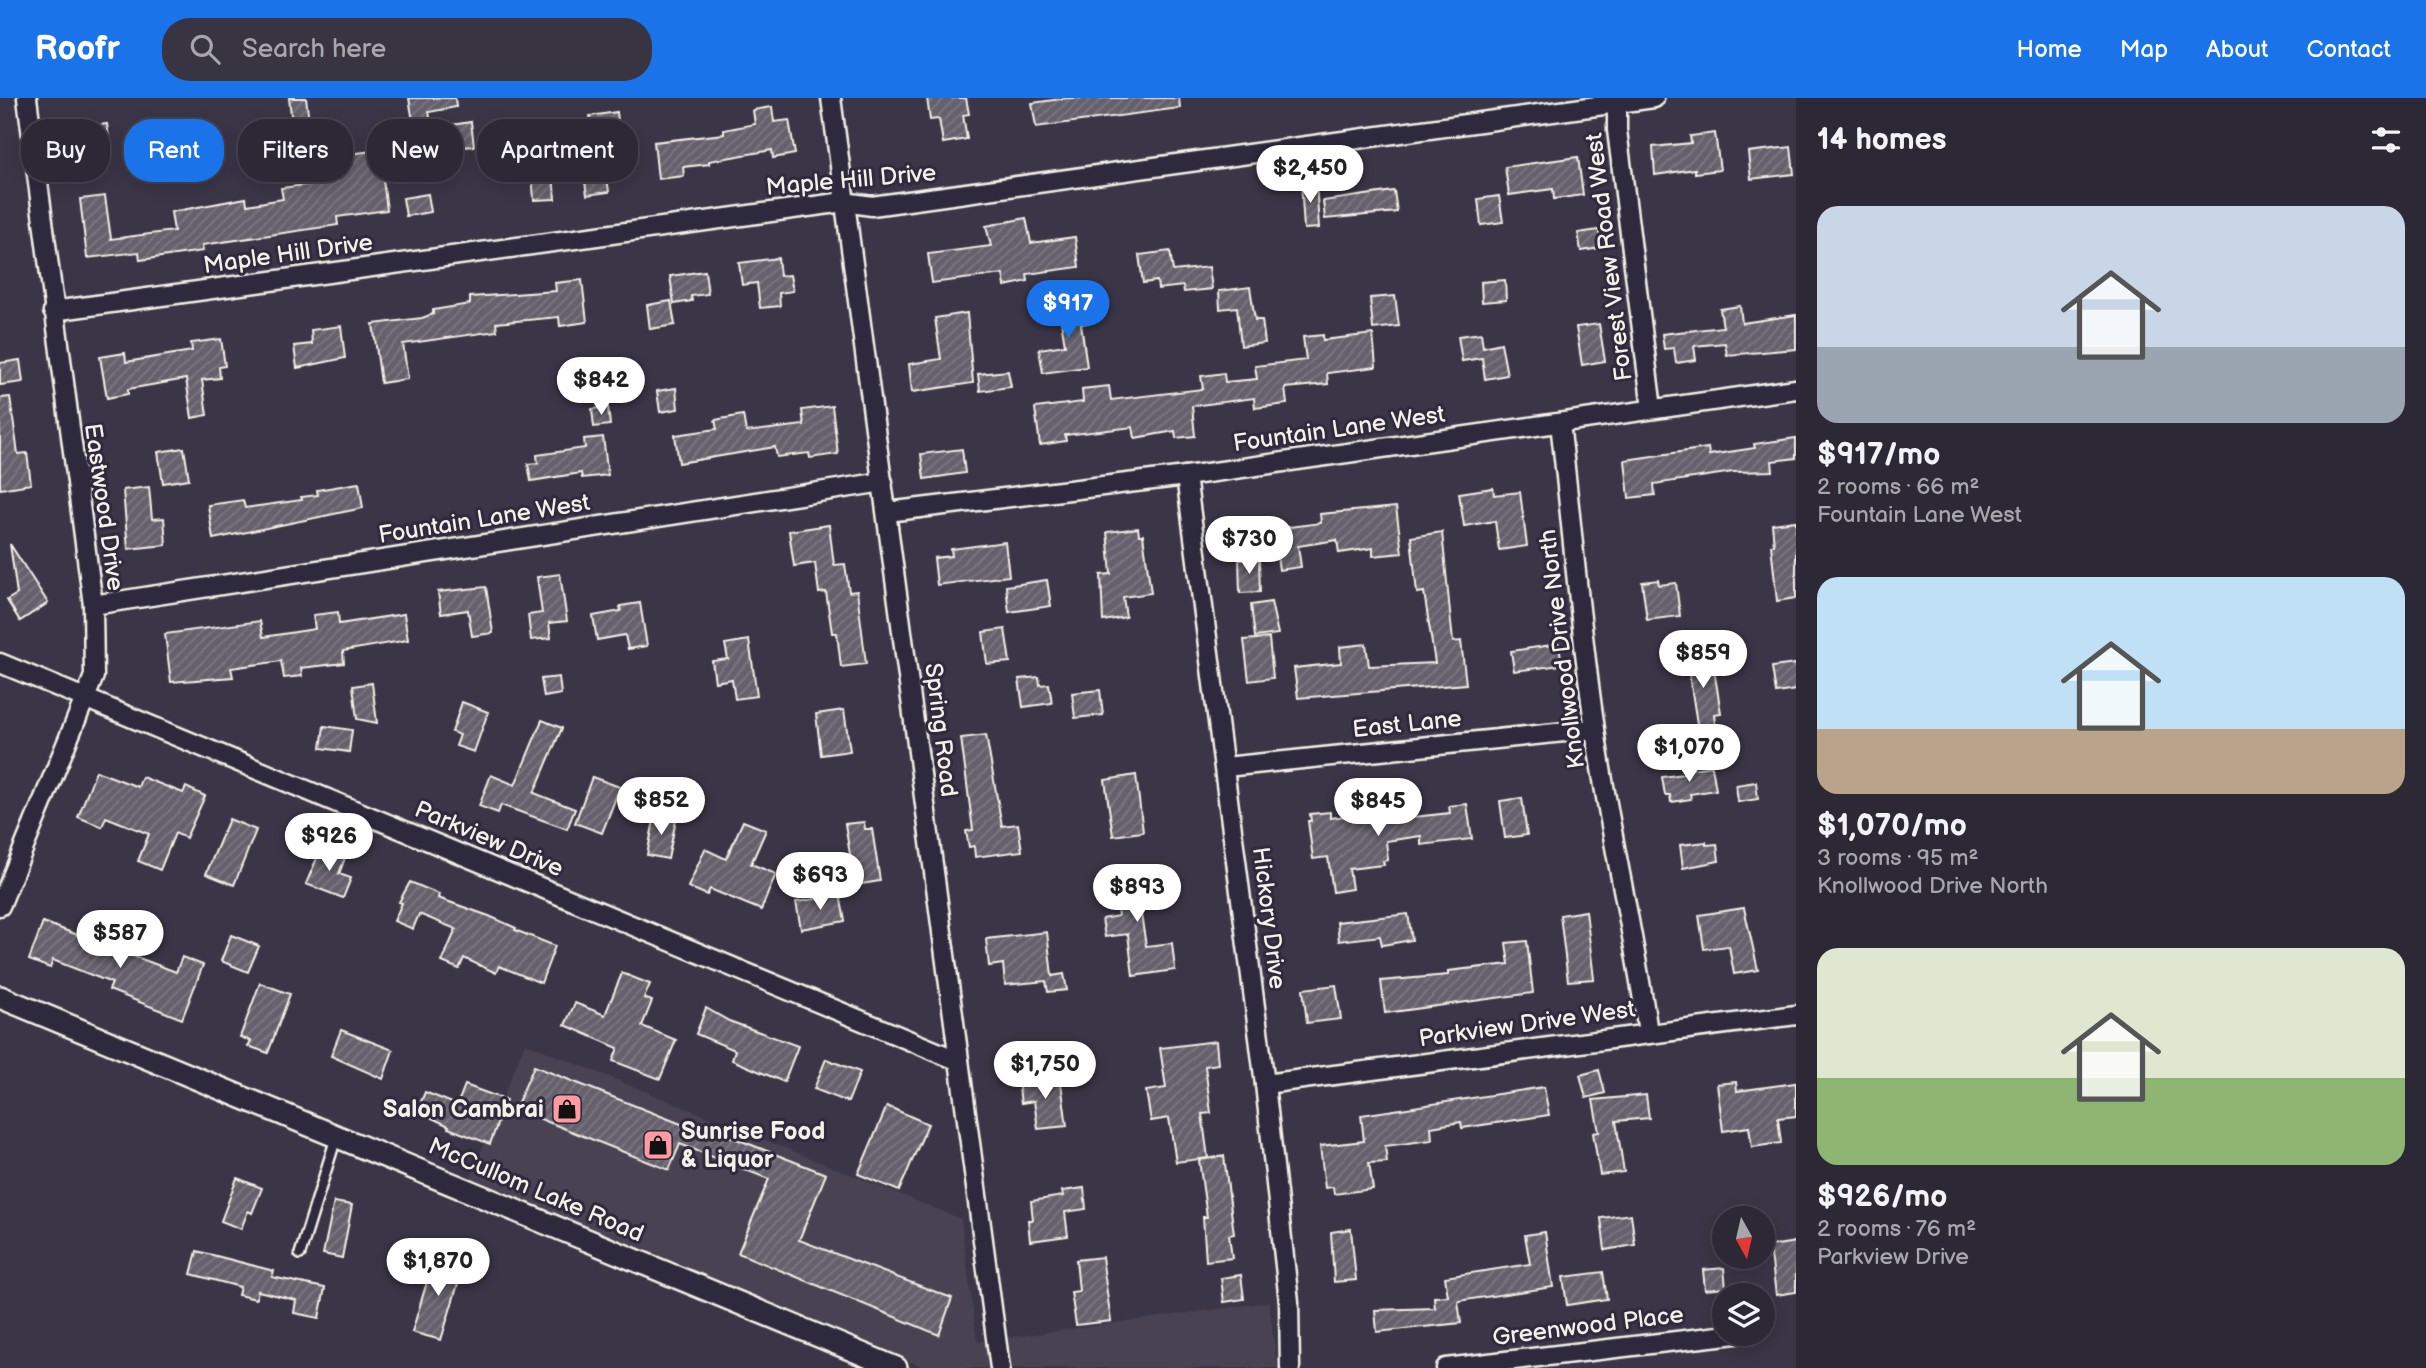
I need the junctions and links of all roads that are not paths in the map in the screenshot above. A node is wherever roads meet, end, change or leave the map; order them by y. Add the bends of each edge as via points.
1 (27, 98) edge
2 (831, 98) edge
3 (1654, 98) edge
4 (1617, 101) edge
5 (844, 202) junction
6 (53, 311) junction
7 (1796, 389) edge
8 (1652, 409) junction
9 (1560, 423) junction
10 (1186, 476) junction
11 (883, 482) junction
12 (887, 512) junction
13 (93, 605) junction
14 (0, 663) edge
15 (87, 699) junction
16 (1594, 729) junction
17 (1225, 767) junction
18 (0, 906) edge
19 (0, 997) edge
20 (1796, 1016) edge
21 (1648, 1033) junction
22 (959, 1061) junction
23 (1265, 1084) junction
24 (337, 1136) junction
25 (300, 1254) dead end
26 (1712, 1337) edge
27 (896, 1368) edge
28 (1000, 1368) edge
29 (1290, 1368) edge
30 (1446, 1368) edge

1 - 6 street, Eastwood Drive
2 - 5 street, Spring Road
3 - 4 street, Maple Hill Drive
4 - 5 street, Maple Hill Drive via 872,206
4 - 8 street, Forest View Road West
5 - 6 street, Maple Hill Drive
5 - 11 street, Spring Road
6 - 13 street, Eastwood Drive
7 - 8 street, Fountain Lane West
8 - 9 street, Fountain Lane West
9 - 10 street, Fountain Lane West
9 - 16 street, Knollwood Drive North
10 - 12 street, Fountain Lane West
10 - 17 street, Hickory Drive
11 - 12 street, Spring Road
11 - 13 street, Fountain Lane West
12 - 22 street, Spring Road
13 - 15 street, Eastwood Drive via 94,676
14 - 15 street, Parkview Drive
15 - 18 street, Eastwood Drive
15 - 22 street, Parkview Drive
16 - 17 street, East Lane
16 - 21 street, Knollwood Drive North
17 - 23 street, Hickory Drive
19 - 24 street, McCullom Lake Road
20 - 21 street, Parkview Drive West
21 - 23 street, Parkview Drive West
22 - 28 street, Spring Road
23 - 29 street, Hickory Drive via 1289,1302
24 - 25 lane
24 - 27 street, McCullom Lake Road
26 - 30 street, Greenwood Place

